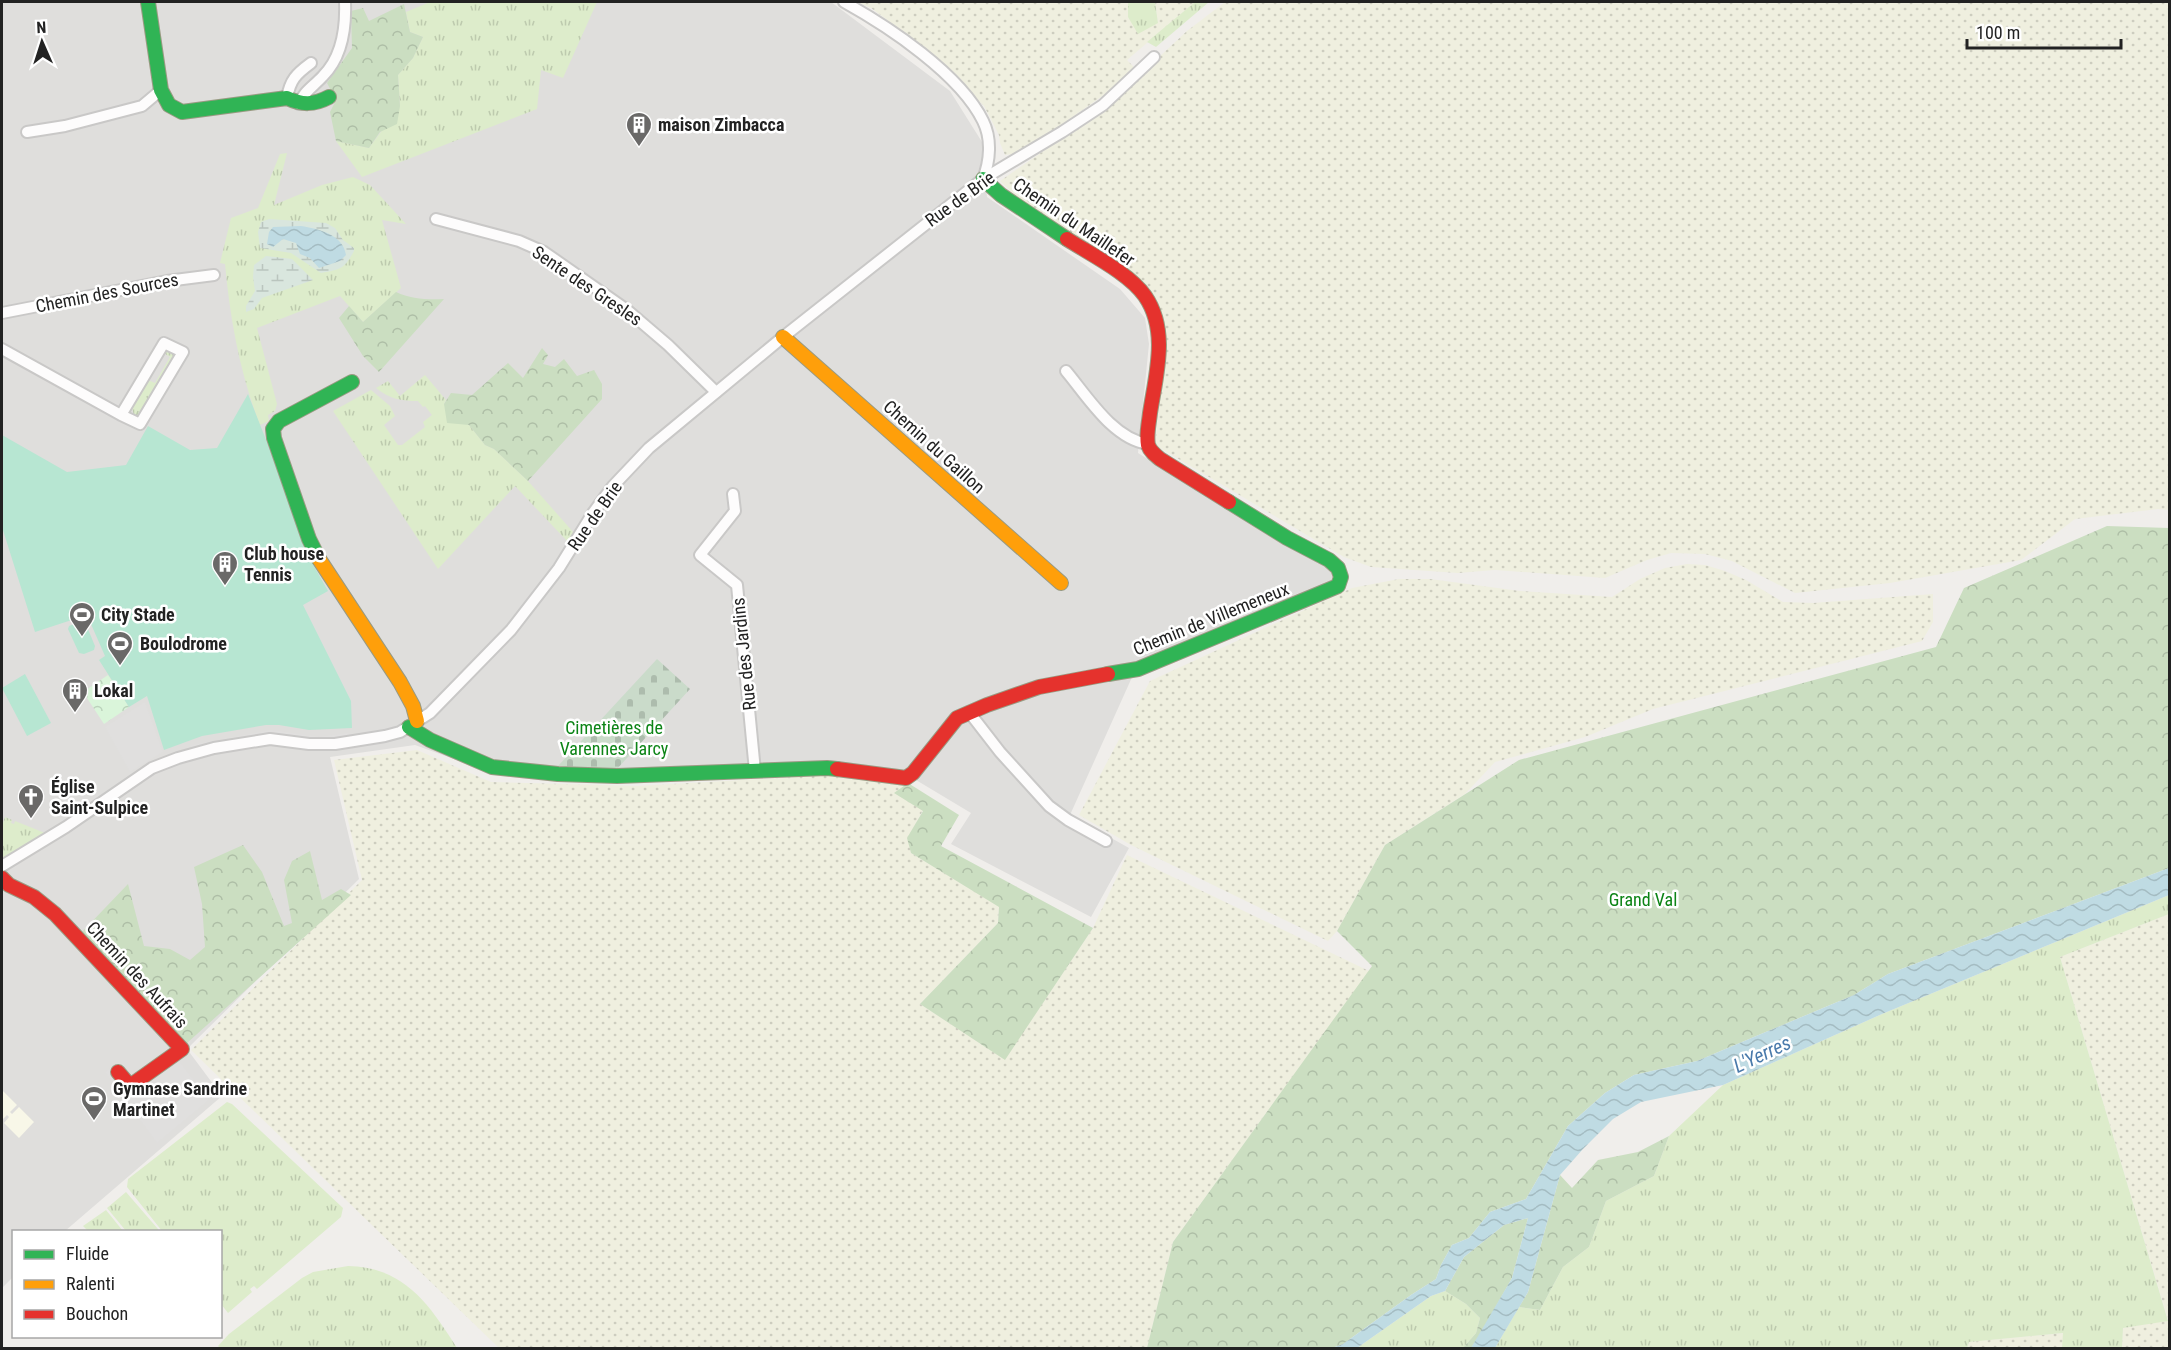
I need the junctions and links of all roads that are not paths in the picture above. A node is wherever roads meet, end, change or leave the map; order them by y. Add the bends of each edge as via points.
1 (148, 2) edge
2 (345, 2) edge
3 (844, 2) edge
4 (1154, 57) dead end
5 (311, 63) dead end
6 (161, 90) junction
7 (328, 97) dead end
8 (293, 101) junction
9 (27, 132) dead end
10 (983, 179) junction
11 (436, 219) dead end
12 (214, 275) dead end
13 (2, 313) edge
14 (783, 337) junction
15 (2, 349) edge
16 (1065, 371) dead end
17 (352, 382) dead end
18 (716, 392) junction
19 (121, 415) junction
20 (1148, 444) junction
21 (733, 494) dead end
22 (1061, 583) dead end
23 (969, 712) junction
24 (413, 724) junction
25 (755, 771) junction
26 (1106, 841) dead end
27 (2, 866) edge
28 (2, 878) edge
29 (118, 1072) dead end

1 - 6 street
2 - 8 street via 342,40 335,62
3 - 10 street via 886,28 958,86 984,122 989,163
4 - 10 street, Rue de Brie via 1103,105
5 - 8 street via 289,85
6 - 8 street via 169,105 182,112
6 - 9 street via 142,106
7 - 8 street via 311,105
10 - 14 street, Rue de Brie
10 - 20 street, Chemin du Maillefer via 1125,277 1144,295 1159,331
11 - 18 street, Sente des Gresles via 519,241 544,252 627,310
12 - 13 street, Chemin des Sources
14 - 18 street, Rue de Brie
14 - 22 street, Chemin du Gaillon
15 - 19 street
16 - 20 street via 1112,424 1136,442
17 - 24 street via 279,421 273,429 274,438 320,562 400,682 413,706
18 - 24 street, Rue de Brie via 649,448 613,486 559,568 511,630 430,713
19 - 19 street via 140,424 183,352 164,344
20 - 23 street, Chemin de Villemeneux via 1160,459 1329,560 1338,568 1338,586 1138,669 1039,687
21 - 25 street, Rue des Jardins via 735,511 700,555 737,585
23 - 25 street, Chemin de Villemeneux via 957,718 906,777 827,768
23 - 26 street via 1049,806
24 - 25 street, Chemin de Villemeneux via 430,740 492,767 617,776
24 - 27 street, Rue de Brie via 385,736 335,744 270,739 178,758 152,768
28 - 29 street, Chemin des Aufrais via 55,914 182,1049 130,1086

